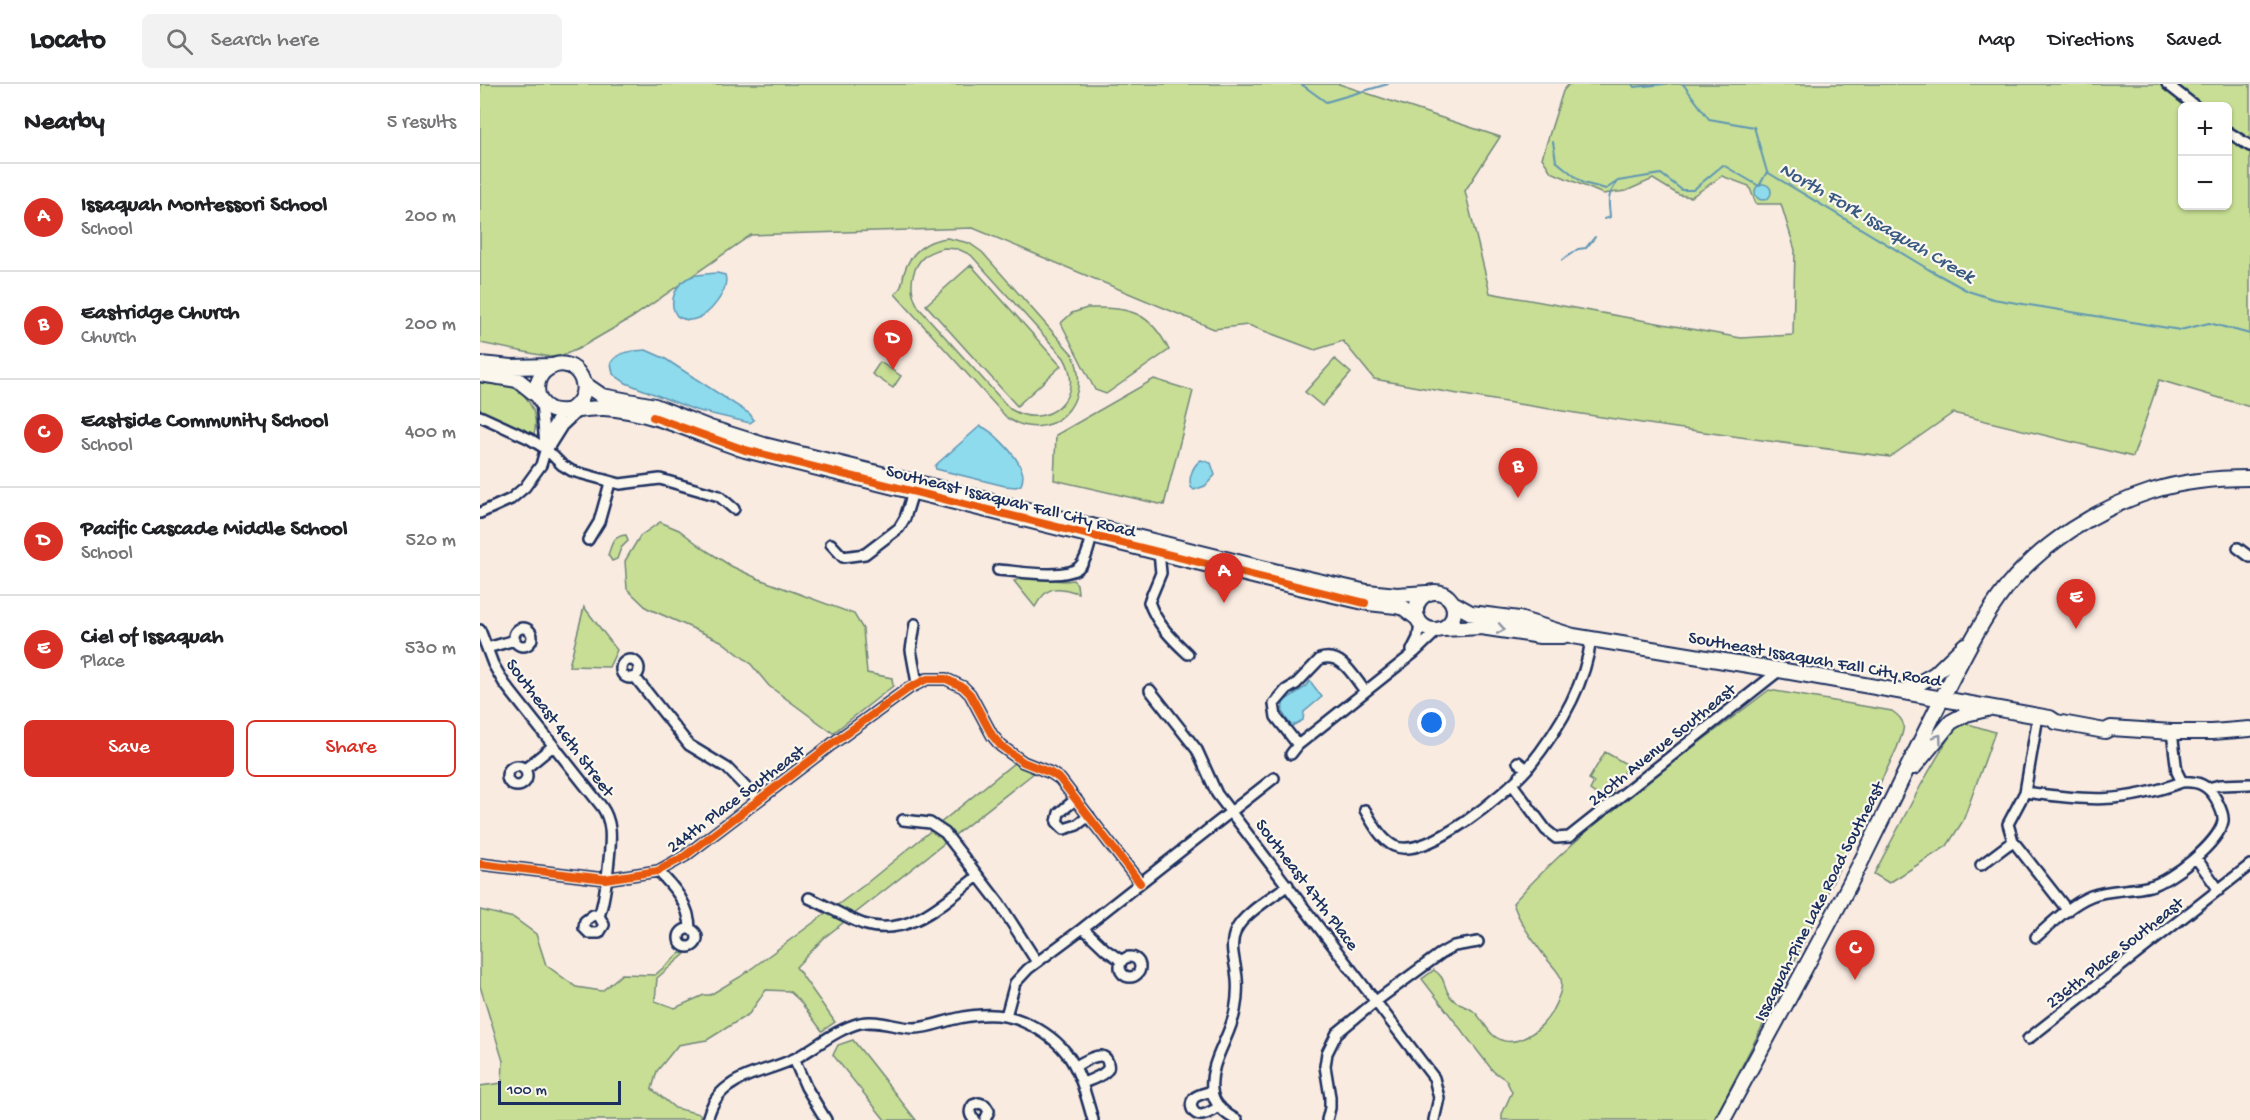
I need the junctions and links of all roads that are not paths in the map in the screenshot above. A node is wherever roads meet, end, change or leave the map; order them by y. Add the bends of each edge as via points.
1 (2167, 84) edge
2 (2190, 102) edge
3 (2232, 135) edge
4 (2250, 146) edge
5 (480, 364) edge
6 (552, 366) junction
7 (480, 374) edge
8 (584, 382) junction
9 (540, 399) junction
10 (571, 410) junction
11 (480, 416) edge
12 (546, 449) junction
13 (2250, 478) edge
14 (610, 483) junction
15 (913, 492) junction
16 (734, 509) dead end
17 (480, 513) edge
18 (1092, 536) junction
19 (588, 540) dead end
20 (831, 544) dead end
21 (2238, 548) dead end
22 (1159, 552) junction
23 (2250, 557) edge
24 (998, 570) dead end
25 (1427, 594) junction
26 (1453, 603) junction
27 (1419, 621) junction
28 (915, 624) dead end
29 (480, 630) edge
30 (1440, 630) junction
31 (1573, 636) junction
32 (1973, 638) junction
33 (1591, 639) junction
34 (515, 640) dead end
35 (487, 648) junction
36 (1188, 654) dead end
37 (1407, 657) junction
38 (1780, 670) junction
39 (634, 677) dead end
40 (917, 683) junction
41 (1150, 690) dead end
42 (1365, 691) junction
43 (1904, 692) junction
44 (1942, 698) junction
45 (1993, 707) junction
46 (2044, 717) junction
47 (2250, 729) edge
48 (2172, 732) junction
49 (1298, 745) junction
50 (553, 746) junction
51 (1291, 754) dead end
52 (1518, 762) dead end
53 (1527, 769) junction
54 (525, 770) dead end
55 (1274, 778) dead end
56 (1900, 782) junction
57 (2182, 782) junction
58 (1512, 784) junction
59 (2250, 784) edge
60 (2208, 788) junction
61 (2025, 792) junction
62 (1076, 799) junction
63 (758, 800) junction
64 (1365, 810) dead end
65 (1232, 812) junction
66 (1089, 816) junction
67 (903, 820) dead end
68 (2013, 841) junction
69 (2196, 858) junction
70 (480, 864) edge
71 (1981, 865) dead end
72 (2250, 865) edge
73 (658, 871) junction
74 (978, 876) junction
75 (605, 879) junction
76 (1140, 883) junction
77 (1288, 885) junction
78 (2219, 890) junction
79 (809, 897) dead end
80 (2068, 911) junction
81 (599, 916) dead end
82 (1083, 928) junction
83 (690, 929) dead end
84 (2036, 937) dead end
85 (1478, 942) dead end
86 (1122, 961) dead end
87 (1037, 962) junction
88 (1376, 1001) junction
89 (1006, 1016) junction
90 (2028, 1039) dead end
91 (794, 1059) junction
92 (1076, 1066) junction
93 (1083, 1083) junction
94 (1212, 1094) junction
95 (1220, 1107) junction
96 (707, 1120) edge
97 (826, 1120) edge
98 (975, 1120) edge
99 (985, 1120) edge
100 (1093, 1120) edge
101 (1238, 1120) edge
102 (1327, 1120) edge
103 (1434, 1120) edge
104 (1723, 1120) edge

1 - 2 street
3 - 4 street
5 - 6 street via 512,368
6 - 8 street via 573,368
6 - 9 street via 537,382
7 - 9 street via 518,380
8 - 10 street via 582,398
8 - 25 street, Southeast Issaquah Fall City Road via 602,396 655,406 764,445 1278,572 1367,592
9 - 10 street via 551,410
9 - 12 street
10 - 12 street
10 - 12 street via 553,424
10 - 15 street, Southeast Issaquah Fall City Road via 613,409 653,417 745,450
11 - 12 street
12 - 14 street via 562,465
12 - 17 street via 538,471 519,493
13 - 32 street via 2203,481 2152,491 2088,521 2043,552 2013,580
14 - 16 street via 660,479 719,496
14 - 19 street via 599,522
15 - 18 street, Southeast Issaquah Fall City Road
15 - 20 street via 903,522 865,554 843,556
18 - 22 street, Southeast Issaquah Fall City Road
18 - 24 street via 1083,561 1070,572
21 - 23 street
22 - 27 street, Southeast Issaquah Fall City Road via 1368,603 1398,606
22 - 36 street via 1161,573 1149,602 1166,633
25 - 26 street via 1440,592
25 - 27 street via 1417,604
26 - 30 street via 1452,620
26 - 31 street, Southeast Issaquah Fall City Road via 1471,614 1519,619
27 - 30 street via 1425,628
27 - 37 street via 1418,638
28 - 40 street via 911,650
29 - 35 street, Southeast 46th Street
30 -> 31 street, Southeast Issaquah Fall City Road via 1480,627 1540,636
30 - 37 street
31 - 33 street, Southeast Issaquah Fall City Road
32 - 43 street via 1935,674
32 - 44 street, Issaquah-Pine Lake Road Southeast
33 - 38 street, Southeast Issaquah Fall City Road
33 - 53 street via 1578,690
34 - 35 street
35 - 50 street, Southeast 46th Street via 504,683
37 - 42 street
38 - 43 street, Southeast Issaquah Fall City Road
38 - 58 street, 240th Avenue Southeast via 1574,835 1561,838 1546,830
39 - 63 street via 689,745 727,768
40 - 62 street via 937,678 963,687 1001,746 1023,762 1060,779
40 - 63 street, 244th Place Southeast
41 - 65 street, Southeast 47th Place via 1197,750 1213,787
42 - 49 street
42 - 49 street via 1345,665 1333,657 1312,665 1274,704 1276,717
43 - 44 street, Southeast Issaquah Fall City Road
44 - 45 street, Southeast Issaquah Fall City Road
44 - 56 street, Issaquah-Pine Lake Road Southeast
45 - 46 street, Southeast Issaquah Fall City Road
56 -> 45 street via 1951,722
46 - 48 street, Southeast Issaquah Fall City Road via 2057,714 2106,723 2111,728
46 - 61 street
47 - 48 street, Southeast Issaquah Fall City Road
48 - 57 street
49 - 51 street
50 - 54 street
50 - 75 street, Southeast 46th Street via 607,817 610,834
52 - 53 street
53 - 58 street
55 - 65 street
56 - 104 street, Issaquah-Pine Lake Road Southeast via 1845,895
57 - 60 street via 2194,781
57 - 61 street via 2109,800
58 - 64 street via 1440,839 1427,844 1403,848 1391,845
59 - 60 street
60 - 69 street via 2222,811 2223,822
61 - 68 street via 2008,824
62 - 66 street
62 - 66 street via 1059,813 1057,822 1064,829
63 - 73 street, 244th Place Southeast via 685,856
65 - 76 street
65 - 77 street, Southeast 47th Place
66 - 76 street
67 - 74 street via 919,820 938,827
68 - 71 street
68 - 80 street
69 - 78 street
69 - 80 street via 2158,884 2096,895
70 - 75 street, 244th Place Southeast
72 - 78 street, 236th Place Southeast
73 - 75 street, 244th Place Southeast
73 - 83 street via 684,904
74 - 79 street via 919,920 897,926 862,923
74 - 87 street via 1016,926
75 - 81 street, Southeast 46th Street
76 - 82 street
77 - 88 street, Southeast 47th Place
77 - 94 street via 1241,921 1234,936 1235,1011 1213,1069
78 - 90 street, 236th Place Southeast
80 - 84 street
82 - 86 street
82 - 87 street
85 - 88 street via 1448,949
87 - 89 street via 1015,983
88 - 102 street via 1331,1042 1325,1066 1330,1097
88 - 103 street, Southeast 47th Place via 1434,1078 1439,1098
89 - 91 street via 967,1017 916,1028 862,1023
89 - 92 street via 1051,1038
91 - 96 street via 730,1085 715,1099
91 - 97 street
92 - 93 street
92 - 93 street via 1099,1056 1108,1061 1106,1072
93 - 100 street
94 - 95 street
94 - 95 street via 1194,1098 1192,1109 1202,1115
95 - 101 street
98 - 99 street via 970,1111 980,1103 989,1111

